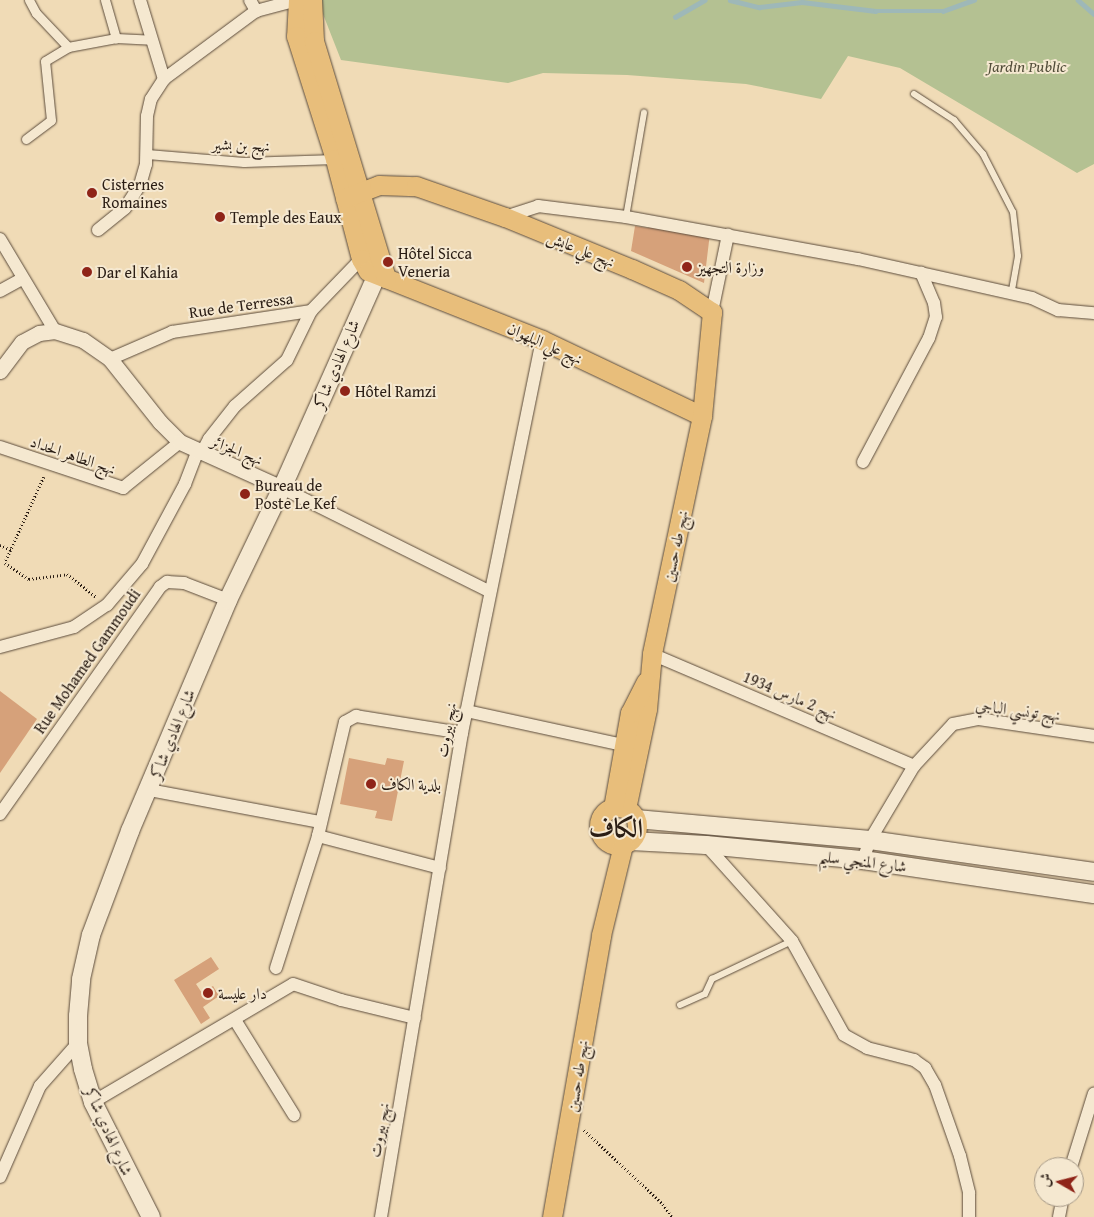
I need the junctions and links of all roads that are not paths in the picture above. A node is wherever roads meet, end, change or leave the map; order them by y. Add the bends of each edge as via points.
1 (29, 0) edge
2 (106, 0) edge
3 (140, 0) edge
4 (298, 0) edge
5 (302, 0) edge
6 (312, 0) edge
7 (253, 6) edge
8 (116, 38) junction
9 (151, 40) junction
10 (68, 47) junction
11 (164, 80) junction
12 (914, 94) dead end
13 (644, 113) dead end
14 (26, 139) dead end
15 (147, 154) junction
16 (335, 159) junction
17 (353, 195) junction
18 (504, 217) junction
19 (626, 217) junction
20 (98, 230) dead end
21 (728, 235) junction
22 (0, 240) edge
23 (361, 259) junction
24 (380, 272) junction
25 (921, 273) junction
26 (24, 278) junction
27 (0, 291) edge
28 (1011, 295) junction
29 (311, 311) junction
30 (712, 312) junction
31 (1094, 313) edge
32 (55, 331) junction
33 (542, 340) junction
34 (110, 358) junction
35 (0, 371) edge
36 (702, 416) junction
37 (180, 442) junction
38 (0, 447) edge
39 (199, 453) junction
40 (863, 462) dead end
41 (282, 488) junction
42 (489, 591) junction
43 (228, 600) junction
44 (0, 647) edge
45 (652, 654) junction
46 (648, 676) junction
47 (466, 711) junction
48 (462, 733) junction
49 (1094, 736) edge
50 (623, 745) junction
51 (914, 766) junction
52 (150, 790) junction
53 (625, 812) junction
54 (0, 814) edge
55 (320, 822) junction
56 (318, 836) junction
57 (870, 840) junction
58 (620, 843) junction
59 (706, 845) junction
60 (863, 860) junction
61 (440, 868) junction
62 (1094, 872) edge
63 (1094, 894) edge
64 (792, 941) junction
65 (276, 968) dead end
66 (680, 1005) dead end
67 (415, 1018) junction
68 (235, 1020) junction
69 (78, 1043) junction
70 (1094, 1092) edge
71 (93, 1102) junction
72 (294, 1115) dead end
73 (1074, 1157) edge
74 (0, 1177) edge
75 (151, 1217) edge
76 (381, 1217) edge
77 (552, 1217) edge
78 (969, 1217) edge

1 - 10 street via 36,13
2 - 8 street
3 - 9 street
4 - 7 street
4 - 16 main road via 296,36
5 - 6 street
6 - 17 main road via 314,42
7 - 11 street
8 - 9 street
8 - 10 street
9 - 11 street
10 - 14 street via 45,61 51,120
11 - 15 street via 151,99 147,116
12 - 28 lane via 954,120 983,154 1013,212 1018,256
13 - 19 lane
15 - 16 street, نهج بن بشير via 244,162
15 - 20 street via 134,198
16 - 17 main road
17 - 18 main road, نهج علي عايش via 392,183 416,186
17 - 23 main road
17 - 24 main road
18 - 19 street via 538,206
18 - 30 main road, نهج علي عايش via 679,290
19 - 21 street
21 - 25 street
21 - 30 street
22 - 26 street
23 - 24 main road
23 - 29 street, Rue de Terressa
24 - 33 main road, نهج علي البلهوان
24 - 41 main road, شارع الهادي شاكر
25 - 28 street
25 - 40 street via 934,303 936,317 929,338
26 - 27 street
26 - 32 street
28 - 31 street via 1032,298 1058,310
29 - 34 street, Rue de Terressa via 172,332
29 - 39 street via 287,360 226,416
30 - 36 main road
32 - 34 street, نهج الجزائر via 83,340
32 - 35 street via 39,333 22,342
33 - 36 main road, نهج علي البلهوان
33 - 42 street, نهج بيروت
34 - 37 street, نهج الجزائر via 160,422
36 - 45 main road, نهج طه حسين
37 - 38 street, نهج الطاهر الحداد via 123,488
37 - 39 street, نهج الجزائر
39 - 41 street, نهج الجزائر
39 - 44 street via 142,564 107,605 74,627
41 - 42 street, نهج الجزائر
41 - 43 main road, شارع الهادي شاكر
42 - 47 street, نهج بيروت
43 - 52 main road, شارع الهادي شاكر
43 - 54 street, Rue Mohamed Gammoudi via 184,583 167,582 160,587
45 - 46 main road, نهج طه حسين
45 - 51 street, نهج 2 مارس 1934
46 - 50 main road, نهج طه حسين via 630,714
46 - 53 main road, نهج طه حسين via 647,709
47 - 48 street, نهج بيروت
47 - 50 street
48 - 55 street via 356,716 350,718 341,729
48 - 61 street, نهج بيروت
49 - 51 street, نهج تونسي الباجي via 978,719 961,721 953,724
50 - 53 main road, نهج طه حسين
51 - 57 street, نهج تونسي الباجي
52 - 55 street
52 - 69 main road, شارع الهادي شاكر via 91,935 81,979
53 - 57 main road, شارع المنجي سليم
53 - 58 main road, نهج طه حسين via 638,827
53 - 58 main road via 606,812 599,827
55 - 56 street
56 - 61 street
56 - 65 street
57 - 60 street, نهج تونسي الباجي
57 - 62 main road, شارع المنجي سليم
58 - 59 main road, شارع المنجي سليم
58 - 77 main road, نهج طه حسين
59 - 60 main road, شارع المنجي سليم
59 - 64 street
60 - 63 main road, شارع المنجي سليم
61 - 67 street, نهج بيروت
64 - 66 lane via 712,979 705,994
64 - 78 street via 844,1035 867,1048 914,1060 924,1068 935,1085 960,1156 969,1193
67 - 68 street via 341,1000 293,984
67 - 76 street, نهج بيروت
68 - 71 street
68 - 72 street
69 - 71 main road, شارع الهادي شاكر
69 - 74 street via 40,1086
70 - 73 street
71 - 75 main road, شارع الهادي شاكر

